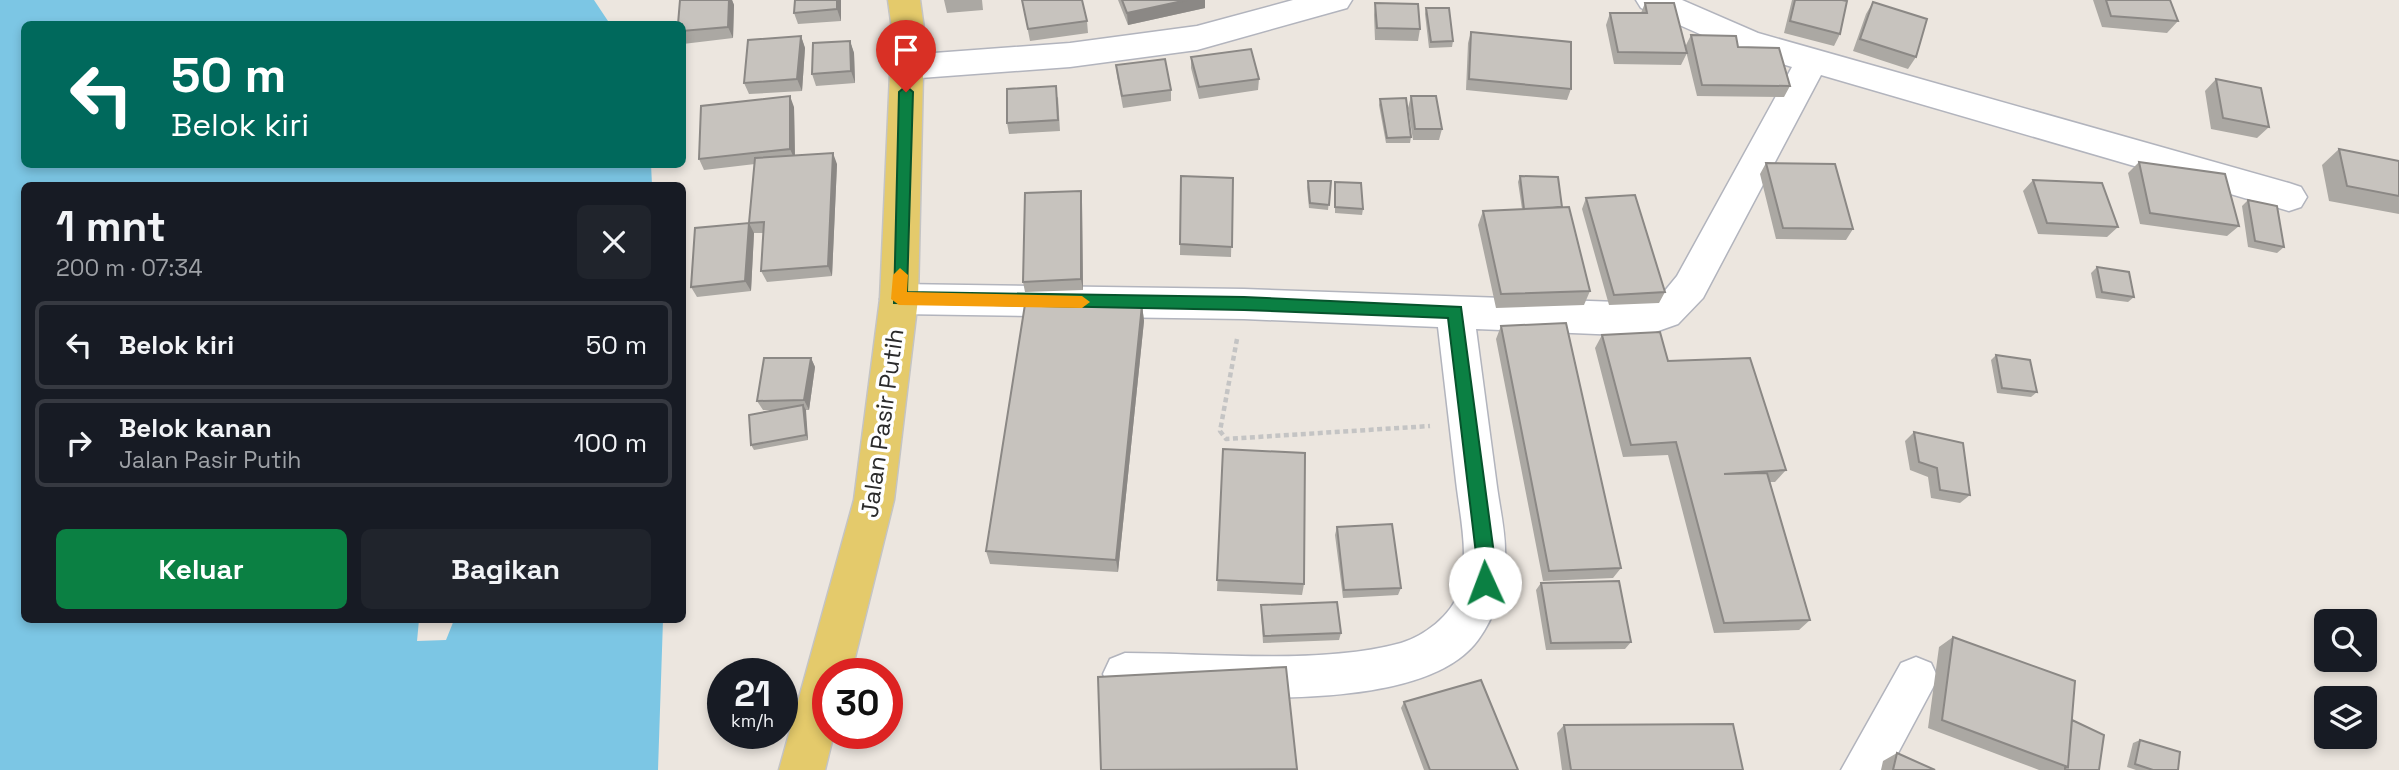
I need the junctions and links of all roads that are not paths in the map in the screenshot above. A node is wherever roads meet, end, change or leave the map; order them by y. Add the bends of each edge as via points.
1 (904, 0) edge
2 (1336, 0) edge
3 (1653, 0) edge
4 (1811, 62) junction
5 (907, 67) junction
6 (2289, 197) dead end
7 (899, 299) junction
8 (1455, 312) junction
9 (832, 658) edge
10 (1125, 674) edge
11 (1916, 678) dead end
12 (812, 733) edge
13 (802, 770) edge
14 (1864, 770) edge

1 - 5 main road, Jalan Pasir Putih
2 - 5 street via 1174,41 1070,55
3 - 4 street via 1748,43
4 - 6 street
4 - 8 street via 1690,286 1671,309 1644,320
5 - 7 main road, Jalan Pasir Putih
7 - 8 street
7 - 9 main road, Jalan Pasir Putih via 874,500
8 - 10 street via 1485,554 1485,583 1468,620 1439,647 1406,664 1376,672 1321,676
11 - 14 street
12 - 13 main road, Jalan Pasir Putih

